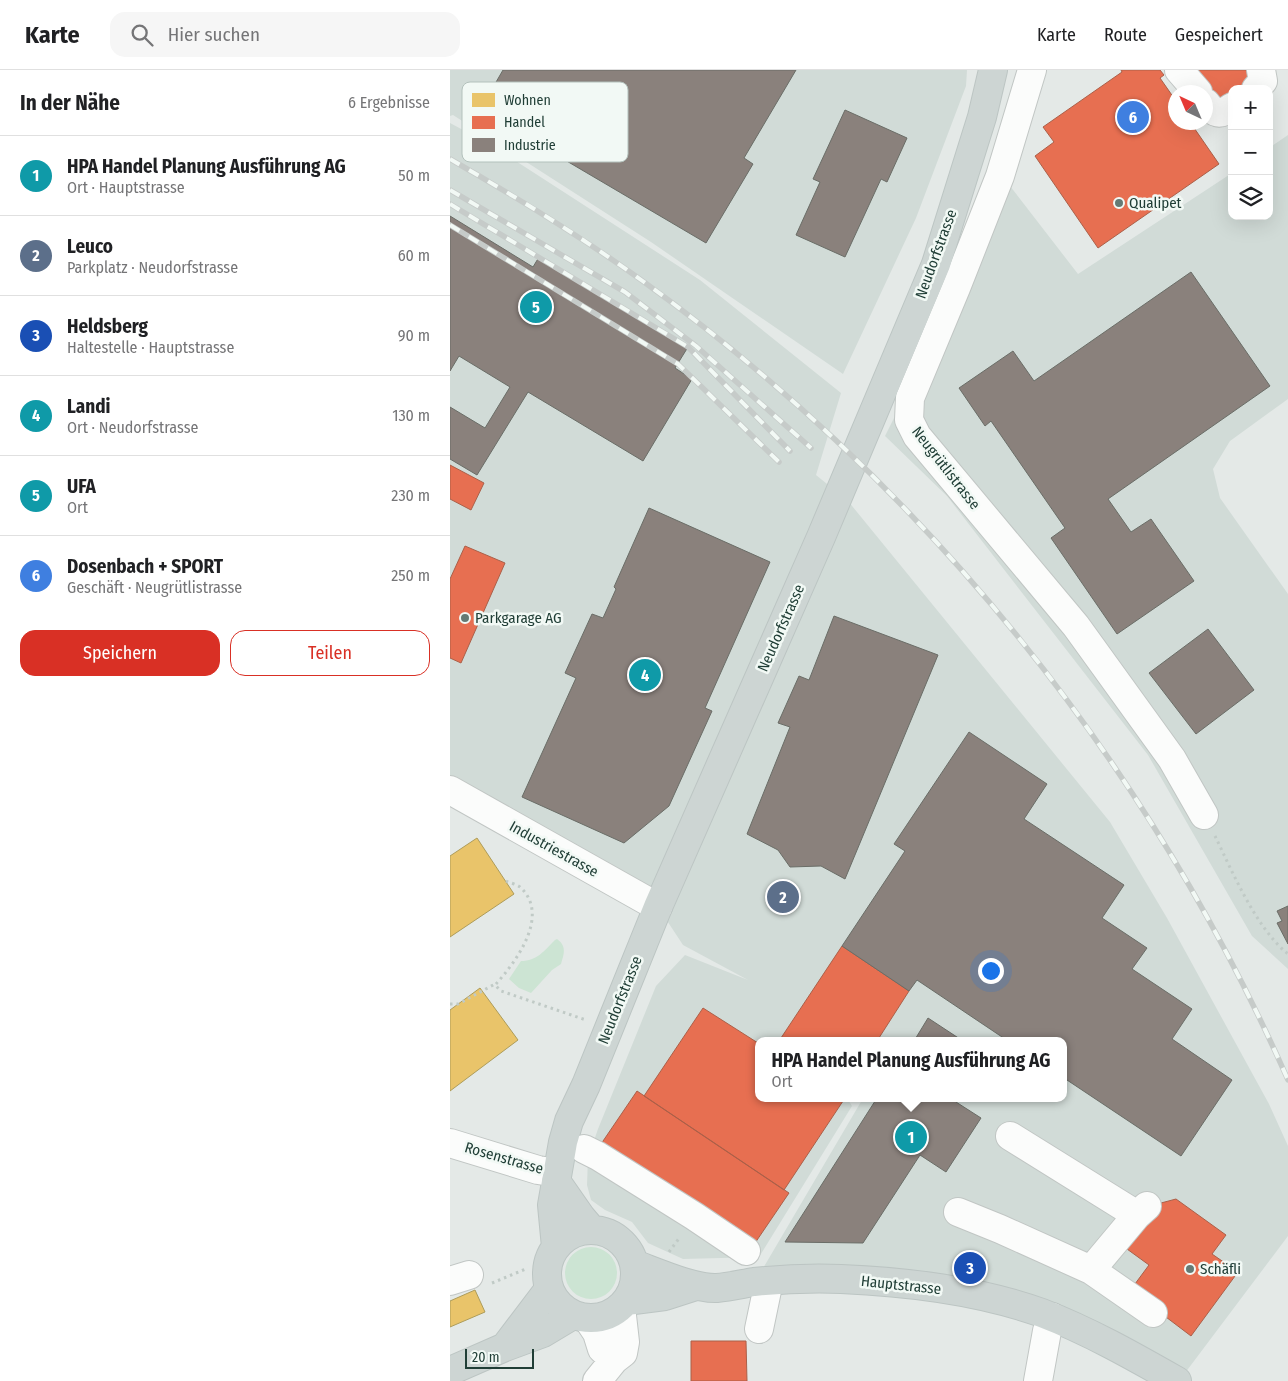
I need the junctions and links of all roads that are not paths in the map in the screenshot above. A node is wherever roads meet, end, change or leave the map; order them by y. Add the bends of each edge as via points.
1 (992, 70) edge
2 (1032, 70) edge
3 (1179, 70) edge
4 (1261, 70) edge
5 (1192, 85) edge
6 (1260, 85) edge
7 (1228, 110) edge
8 (1213, 112) edge
9 (450, 790) edge
10 (1204, 815) road end
11 (658, 907) junction
12 (1010, 1136) dead end
13 (450, 1143) edge
14 (584, 1149) dead end
15 (557, 1177) junction
16 (958, 1212) dead end
17 (592, 1230) junction
18 (556, 1247) junction
19 (746, 1251) dead end
20 (634, 1264) junction
21 (1091, 1270) junction
22 (770, 1282) junction
23 (696, 1286) junction
24 (549, 1289) junction
25 (624, 1304) junction
26 (1153, 1313) dead end
27 (580, 1317) junction
28 (1052, 1317) junction
29 (759, 1329) dead end
30 (504, 1347) junction
31 (614, 1360) junction
32 (450, 1371) edge
33 (597, 1381) edge
34 (1038, 1381) edge
35 (1177, 1381) edge

1 - 11 main road, Neudorfstrasse via 982,117 936,264 822,537
2 - 10 street, Neugrütlistrasse via 1000,176 910,398 909,420 917,436 1076,626 1172,759
3 - 5 street
4 - 6 street via 1263,81
7 - 8 street via 1217,114
9 - 11 street, Industriestrasse
11 - 15 main road, Neudorfstrasse via 569,1121
12 - 21 street via 1142,1211
13 - 15 street, Rosenstrasse
14 - 19 street
15 - 17 main road via 575,1209
15 - 18 main road, Neudorfstrasse via 552,1205
16 - 21 street
17 - 18 main road via 572,1234
17 - 20 main road via 604,1232 623,1244
18 - 24 main road via 547,1267
20 - 23 main road, Hauptstrasse
20 - 25 main road via 632,1289
21 - 26 street
22 - 23 main road, Hauptstrasse via 716,1288
22 - 28 main road, Hauptstrasse via 840,1279 913,1284 997,1300
22 - 29 street
23 - 25 main road, Hauptstrasse
24 - 27 main road via 563,1309
24 - 30 main road
25 - 27 main road via 602,1317
25 - 31 street via 624,1348
27 - 30 main road
27 - 31 street via 597,1333 602,1349
28 - 34 street via 1046,1331
28 - 35 main road, Hauptstrasse via 1099,1337
30 - 32 main road
31 - 33 street

